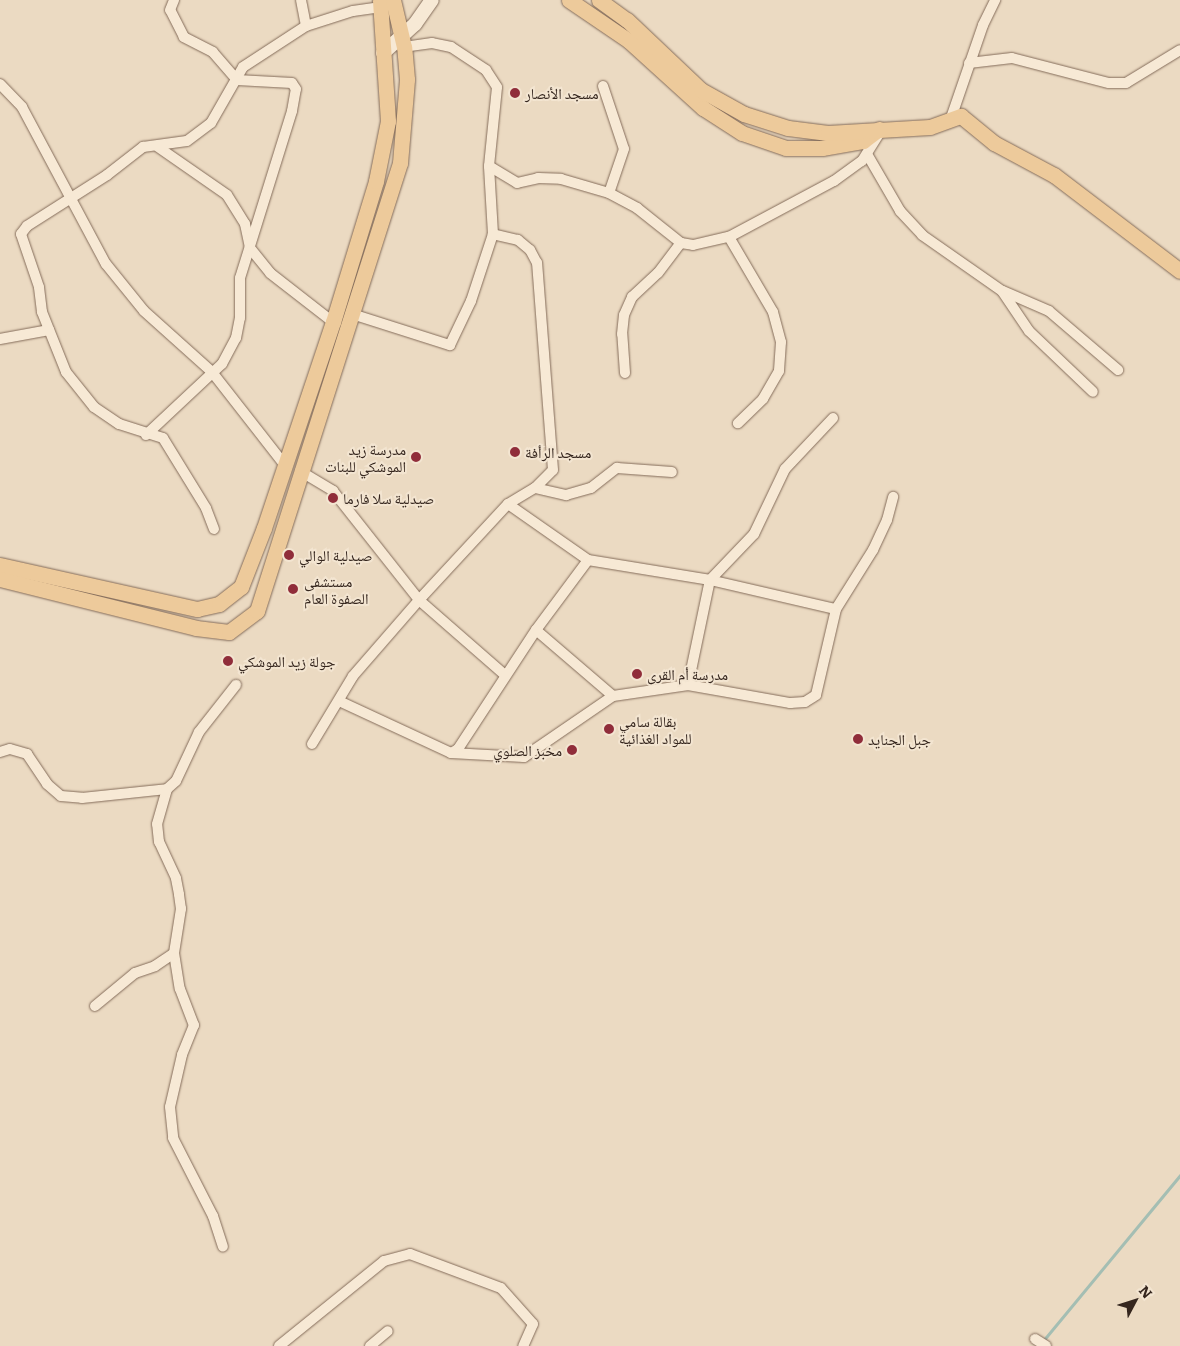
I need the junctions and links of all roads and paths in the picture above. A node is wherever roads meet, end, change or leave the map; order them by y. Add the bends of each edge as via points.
1 (174, 0) edge
2 (302, 0) edge
3 (432, 0) edge
4 (569, 0) edge
5 (599, 0) edge
6 (995, 0) edge
7 (385, 2) edge
8 (306, 26) junction
9 (403, 42) junction
10 (1180, 50) edge
11 (383, 53) junction
12 (969, 63) junction
13 (236, 80) junction
14 (0, 84) edge
15 (604, 86) dead end
16 (951, 118) junction
17 (881, 129) junction
18 (158, 147) junction
19 (867, 154) junction
20 (489, 166) junction
21 (609, 193) junction
22 (72, 198) junction
23 (493, 234) junction
24 (729, 237) junction
25 (681, 243) junction
26 (250, 248) junction
27 (1180, 271) edge
28 (1002, 291) junction
29 (352, 314) junction
30 (333, 322) junction
31 (49, 330) junction
32 (0, 339) edge
33 (1118, 370) dead end
34 (212, 372) junction
35 (625, 373) dead end
36 (1093, 392) dead end
37 (834, 418) dead end
38 (738, 423) dead end
39 (146, 435) junction
40 (284, 464) junction
41 (300, 471) junction
42 (672, 472) dead end
43 (535, 488) junction
44 (893, 497) dead end
45 (508, 504) junction
46 (214, 529) dead end
47 (588, 560) junction
48 (0, 565) edge
49 (0, 578) edge
50 (710, 580) junction
51 (419, 600) junction
52 (836, 609) junction
53 (536, 630) junction
54 (505, 675) junction
55 (236, 685) dead end
56 (688, 685) junction
57 (613, 696) junction
58 (339, 701) junction
59 (312, 744) dead end
60 (0, 752) edge
61 (451, 753) junction
62 (167, 789) junction
63 (174, 952) junction
64 (95, 1006) dead end
65 (223, 1246) dead end
66 (388, 1331) dead end
67 (1035, 1339) dead end
68 (279, 1346) edge
69 (370, 1346) edge
70 (523, 1346) edge
71 (1046, 1346) edge

1 - 13 street via 170,10 184,37 214,52
2 - 8 street
3 - 9 main road
4 - 17 main road via 629,41 703,108 742,133 786,148 822,148 863,141
5 - 17 main road via 627,20 701,90 744,114 788,128 828,133
6 - 12 street
7 - 8 street
7 - 9 main road
7 - 11 main road
8 - 13 street via 244,67
9 - 11 main road
9 - 20 street via 451,47 486,70 497,87
9 - 29 main road via 407,79 400,163
10 - 12 street via 1126,83 1109,83 1012,58
11 - 30 main road via 388,121 376,181
12 - 16 street
13 - 18 street via 211,123 187,140
13 - 26 street via 292,83 296,89
14 - 22 street via 22,107
15 - 21 street via 624,149
16 - 17 main road via 930,127
16 - 27 main road via 960,116 994,143 1054,175
17 - 19 street
18 - 22 street via 143,147
18 - 26 street via 227,195 245,224
19 - 24 street via 834,181
19 - 28 street via 900,211 922,235
20 - 21 street via 517,183 538,178 561,179
20 - 23 street
21 - 25 street via 637,208
22 - 31 street via 27,226 21,234 39,286 42,312
22 - 34 street via 106,264 144,311
23 - 29 street via 471,300 450,345
23 - 43 street via 518,240 530,250 537,263 553,470
24 - 25 street via 692,245
24 - 38 street via 773,312 780,342 779,371 763,399
25 - 35 street via 658,273 632,297 624,315
26 - 30 street via 270,273
26 - 34 street via 240,278 240,318 236,338 222,364
28 - 33 street via 1049,311
28 - 36 street via 1029,332
29 - 41 main road
30 - 40 main road
31 - 32 street
31 - 39 street via 77,390 94,407 119,424
34 - 39 street
34 - 40 street
37 - 50 street via 785,469 754,534
39 - 46 street via 163,438 170,447 206,508
40 - 48 main road via 241,587 212,607 189,609
41 - 49 main road via 257,612 229,632 196,628
41 - 51 street via 333,491
42 - 43 street via 617,468 591,488 566,495
43 - 45 street
44 - 52 street via 887,520 873,550
45 - 47 street
45 - 51 street
47 - 50 street
47 - 53 street
50 - 52 street
50 - 56 street
51 - 54 street
51 - 58 street via 353,676
52 - 56 street via 816,694 805,702 790,704
53 - 54 street
53 - 57 street
54 - 61 street via 458,749
55 - 62 street via 199,732 176,781
56 - 57 street
57 - 61 street via 524,757
58 - 59 street
58 - 61 street
60 - 62 street via 10,749 27,754 47,784 61,796 82,798
62 - 63 street via 157,824 159,842 176,878 181,909
63 - 64 street via 154,966 135,973
63 - 65 street via 180,989 194,1025 182,1055 170,1107 173,1138 212,1216
66 - 69 street
67 - 71 street
68 - 70 street via 384,1262 410,1254 501,1288 533,1324

